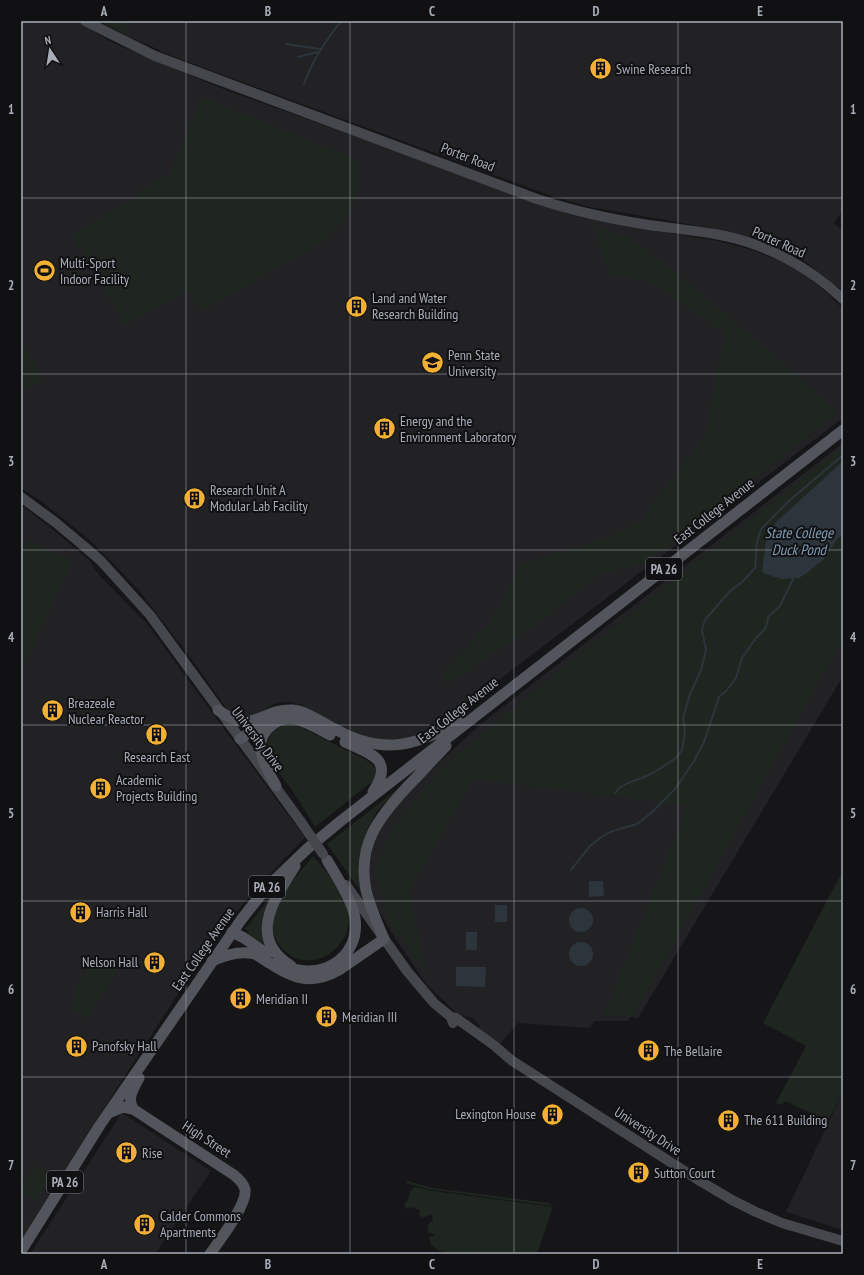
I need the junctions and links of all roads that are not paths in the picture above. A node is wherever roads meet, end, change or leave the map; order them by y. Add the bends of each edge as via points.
1 (85, 21) edge
2 (843, 299) edge
3 (843, 430) edge
4 (21, 497) edge
5 (486, 708) junction
6 (218, 710) junction
7 (274, 714) junction
8 (470, 719) junction
9 (240, 739) junction
10 (276, 786) junction
11 (368, 800) junction
12 (308, 848) junction
13 (325, 857) junction
14 (232, 932) junction
15 (384, 939) junction
16 (211, 962) junction
17 (297, 969) junction
18 (142, 1062) junction
19 (133, 1109) junction
20 (108, 1113) junction
21 (843, 1241) edge
22 (21, 1251) edge
23 (210, 1254) edge

1 - 2 main road, Porter Road via 155,56 537,199 593,215 734,238 754,244 799,264
3 - 5 main road, East College Avenue / PA 26
4 - 6 main road, University Drive via 69,533 112,573 155,622
5 - 7 main road via 431,736 408,743 383,746 357,740 297,711 285,710
5 - 8 main road, East College Avenue / PA 26
6 - 7 main road via 233,720 244,722
6 - 9 main road, University Drive
7 - 9 main road
8 - 11 main road, East College Avenue / PA 26
8 - 15 main road via 390,805 372,832 365,861 366,889
9 - 10 main road, University Drive
10 - 11 main road via 263,763 261,740 275,722 296,719 376,758 380,763 382,775
10 - 13 main road, University Drive, bridge
11 - 12 main road, East College Avenue / PA 26
12 - 14 main road, East College Avenue / PA 26 via 267,887
12 - 17 main road via 281,889 267,920 268,936 273,948 282,959
13 - 15 main road, University Drive
13 - 17 main road via 355,918 354,938 345,955 330,966 315,971
14 - 16 main road, East College Avenue / PA 26
14 - 17 main road via 281,964
15 - 16 main road via 332,975 318,978 302,979 288,975 255,954 244,952 230,954
15 - 21 main road, University Drive via 424,992 451,1018 452,1023 492,1052 511,1060 732,1200 782,1223
16 - 18 main road, East College Avenue / PA 26
18 - 19 main road, East College Avenue / PA 26 via 141,1074 130,1098
18 - 20 main road, East College Avenue / PA 26
19 - 20 main road via 123,1107
19 - 23 main road, High Street via 240,1180 245,1195 241,1207
20 - 22 main road, East College Avenue / PA 26

